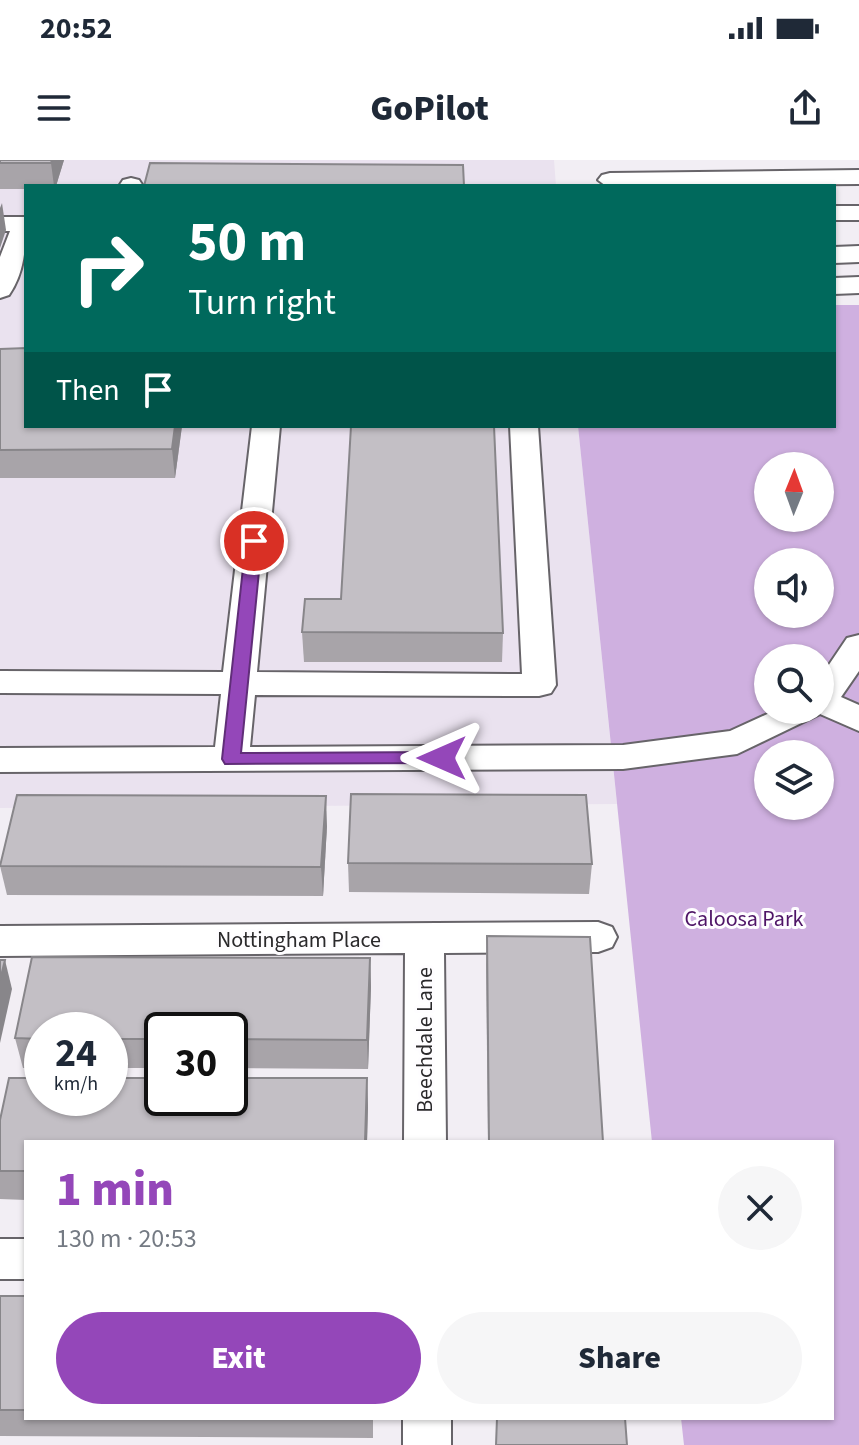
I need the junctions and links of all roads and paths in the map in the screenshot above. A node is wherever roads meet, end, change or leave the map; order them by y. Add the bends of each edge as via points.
1 (609, 175) edge
2 (859, 177) edge
3 (836, 213) edge
4 (859, 213) edge
5 (0, 224) edge
6 (24, 224) edge
7 (24, 227) edge
8 (859, 254) edge
9 (836, 255) edge
10 (859, 285) edge
11 (836, 286) edge
12 (0, 290) edge
13 (266, 428) edge
14 (524, 428) edge
15 (859, 646) edge
16 (834, 680) edge
17 (0, 682) edge
18 (239, 685) junction
19 (834, 711) edge
20 (859, 719) edge
21 (775, 724) edge
22 (231, 759) junction
23 (0, 760) edge
24 (598, 937) dead end
25 (424, 938) junction
26 (0, 941) edge
27 (425, 1140) edge
28 (0, 1259) edge
29 (24, 1259) edge
30 (427, 1420) edge
31 (427, 1445) edge

1 - 2 street
3 - 4 street
5 - 6 street
7 - 12 street
8 - 9 street
10 - 11 street
13 - 18 street
14 - 18 street via 539,685
15 - 16 street
17 - 18 street
18 - 22 street
19 - 20 street
21 - 22 street via 737,742 623,757
22 - 23 street
24 - 25 street, Nottingham Place
25 - 26 street, Nottingham Place
25 - 27 street, Beechdale Lane
28 - 29 street
30 - 31 street

